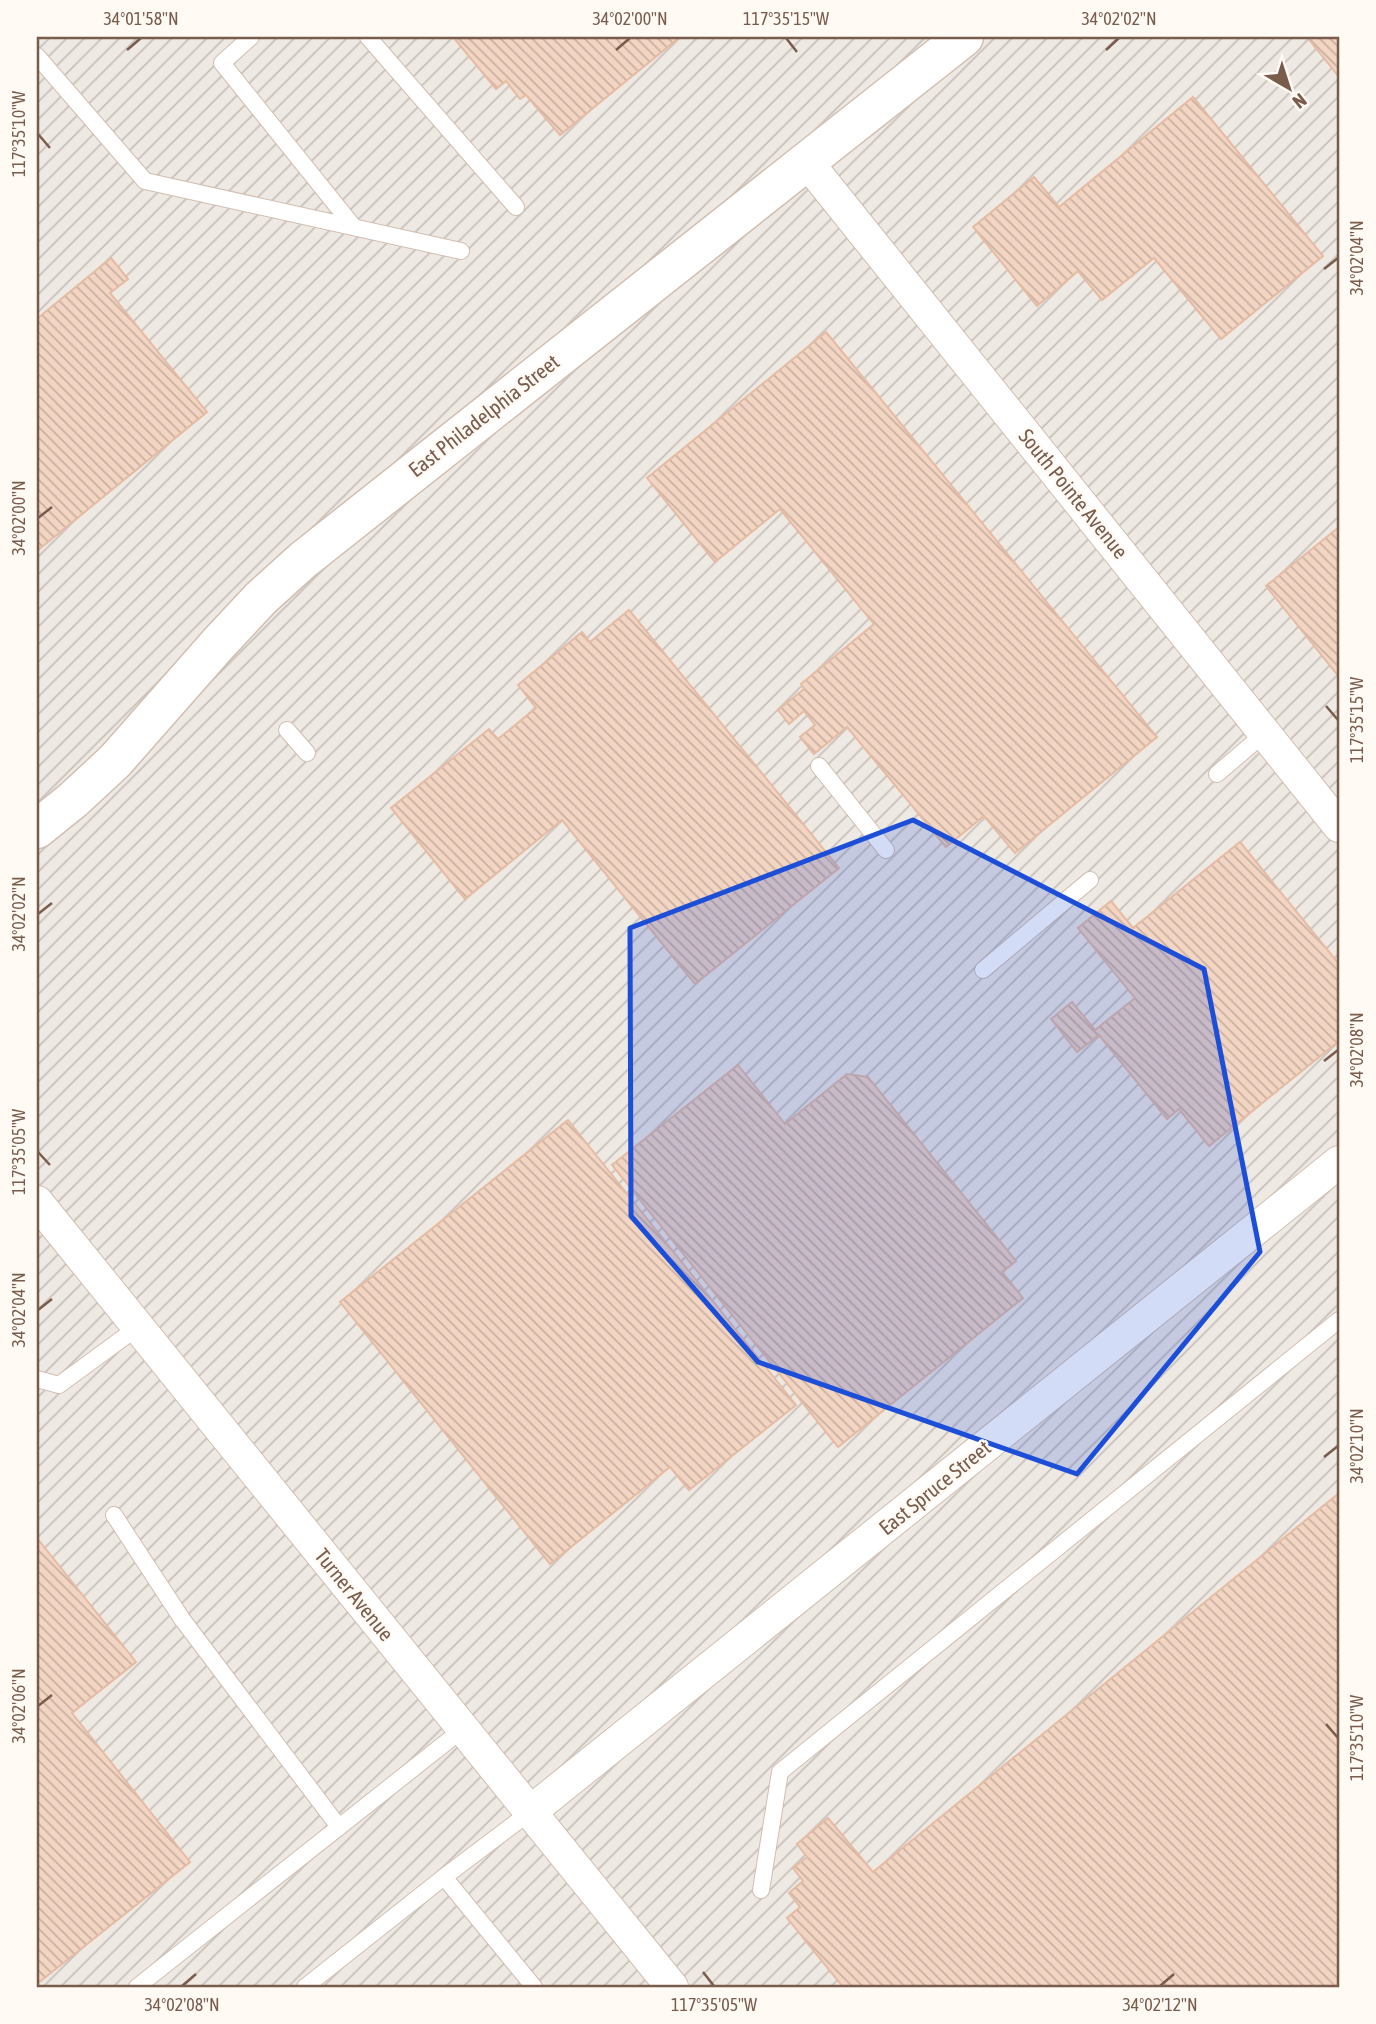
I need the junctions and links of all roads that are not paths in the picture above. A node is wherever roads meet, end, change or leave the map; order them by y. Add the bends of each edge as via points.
1 (251, 37) edge
2 (369, 37) edge
3 (964, 37) edge
4 (37, 56) edge
5 (807, 162) junction
6 (516, 207) dead end
7 (353, 226) junction
8 (461, 251) dead end
9 (287, 730) dead end
10 (1265, 733) junction
11 (307, 753) dead end
12 (819, 766) dead end
13 (1217, 774) dead end
14 (1339, 826) edge
15 (37, 829) edge
16 (886, 850) dead end
17 (1090, 880) dead end
18 (983, 970) dead end
19 (1339, 1162) edge
20 (37, 1202) edge
21 (1339, 1320) edge
22 (138, 1327) junction
23 (37, 1378) edge
24 (114, 1515) dead end
25 (463, 1729) junction
26 (530, 1812) junction
27 (339, 1827) junction
28 (444, 1877) junction
29 (761, 1890) dead end
30 (137, 1987) edge
31 (305, 1987) edge
32 (534, 1987) edge
33 (672, 1987) edge

1 - 7 lane via 222,63
2 - 6 lane
3 - 5 street, East Philadelphia Street
4 - 7 lane via 145,181
5 - 10 street, South Pointe Avenue
5 - 15 street, East Philadelphia Street via 303,560 261,598 115,761
7 - 8 lane
9 - 11 lane
10 - 13 lane
10 - 14 street, South Pointe Avenue
12 - 16 lane
17 - 18 lane
19 - 26 street, East Spruce Street
20 - 22 street, Turner Avenue
21 - 29 lane via 780,1773
22 - 23 lane via 59,1385
22 - 25 street, Turner Avenue
24 - 27 lane via 182,1619
25 - 26 street, Turner Avenue
25 - 27 lane
26 - 28 lane
26 - 33 street, Turner Avenue
27 - 30 lane
28 - 31 lane
28 - 32 lane

